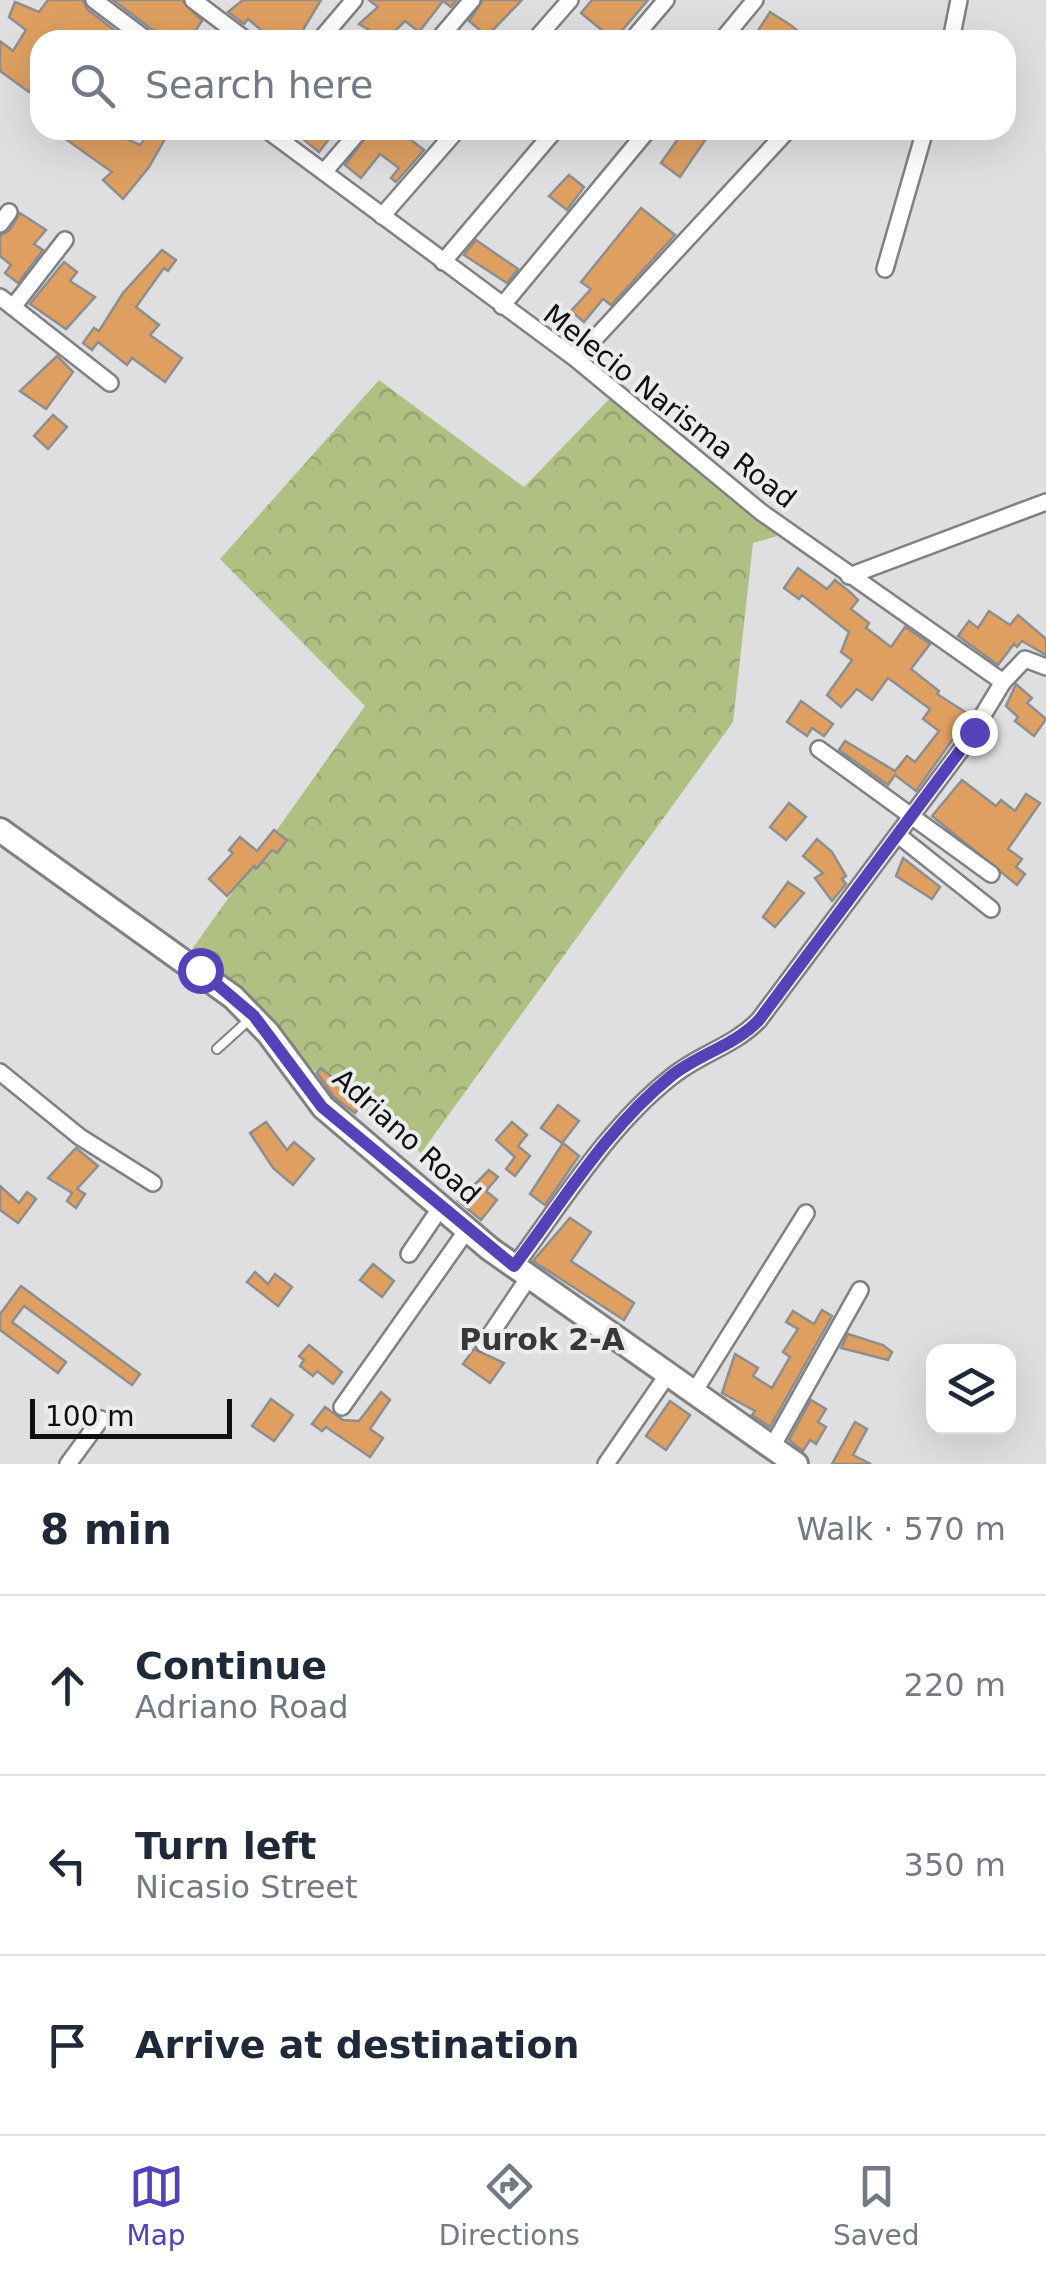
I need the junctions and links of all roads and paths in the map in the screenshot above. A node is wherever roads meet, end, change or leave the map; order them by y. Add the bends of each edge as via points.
1 (94, 0) edge
2 (192, 0) edge
3 (224, 0) edge
4 (354, 0) edge
5 (472, 0) edge
6 (570, 0) edge
7 (666, 0) edge
8 (755, 0) edge
9 (959, 0) edge
10 (212, 14) junction
11 (134, 30) edge
12 (233, 30) edge
13 (328, 30) edge
14 (446, 30) edge
15 (544, 30) edge
16 (640, 30) edge
17 (730, 30) edge
18 (953, 30) edge
19 (281, 140) edge
20 (351, 140) edge
21 (448, 140) edge
22 (547, 140) edge
23 (640, 140) edge
24 (779, 140) edge
25 (922, 140) edge
26 (324, 172) junction
27 (382, 216) junction
28 (65, 240) dead end
29 (443, 262) junction
30 (884, 269) dead end
31 (6, 302) edge
32 (502, 306) junction
33 (576, 359) junction
34 (110, 383) dead end
35 (1046, 502) edge
36 (850, 576) junction
37 (1046, 667) edge
38 (1004, 682) junction
39 (819, 749) dead end
40 (914, 814) junction
41 (0, 830) edge
42 (898, 835) junction
43 (991, 874) dead end
44 (990, 909) dead end
45 (254, 1016) junction
46 (217, 1049) dead end
47 (0, 1072) edge
48 (153, 1183) dead end
49 (441, 1208) junction
50 (806, 1213) dead end
51 (467, 1230) junction
52 (409, 1254) dead end
53 (522, 1272) junction
54 (860, 1290) dead end
55 (484, 1344) dead end
56 (668, 1374) junction
57 (694, 1392) junction
58 (342, 1407) dead end
59 (101, 1419) dead end
60 (772, 1447) junction
61 (68, 1464) edge
62 (606, 1464) edge
63 (796, 1464) edge

1 - 11 street
2 - 10 street
3 - 10 street
4 - 13 street
5 - 14 street
6 - 15 street
7 - 16 street
8 - 17 street
9 - 18 street
10 - 12 street
19 - 26 street, Melecio Narisma Road
20 - 26 street
21 - 27 street
22 - 29 street
23 - 32 street
24 - 33 street
25 - 30 street
26 - 27 street, Melecio Narisma Road
27 - 29 street, Melecio Narisma Road
28 - 31 street
29 - 32 street, Melecio Narisma Road
31 - 34 street
32 - 33 street, Melecio Narisma Road
33 - 36 street, Melecio Narisma Road via 761,512
35 - 36 street
36 - 38 street, Melecio Narisma Road
37 - 38 street via 1025,659
38 - 40 street
39 - 40 street
40 - 42 street
40 - 43 street
41 - 45 street, Adriano Road via 200,970
42 - 44 street
42 - 53 street via 759,1020 645,1100
45 - 46 lane
45 - 49 street, Adriano Road via 322,1107
47 - 48 street via 80,1137
49 - 51 street, Adriano Road
49 - 52 street
50 - 57 street
51 - 53 street, Adriano Road
51 - 58 street
53 - 55 street
53 - 56 street, Adriano Road
54 - 60 street
56 - 57 street, Adriano Road
56 - 62 street
57 - 60 street, Adriano Road
59 - 61 street
60 - 63 street, Adriano Road

